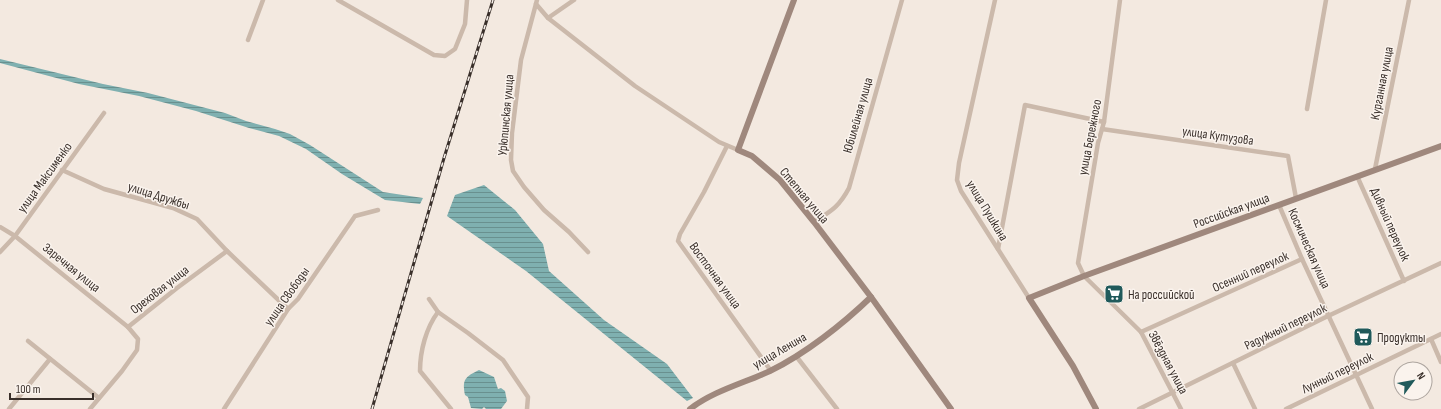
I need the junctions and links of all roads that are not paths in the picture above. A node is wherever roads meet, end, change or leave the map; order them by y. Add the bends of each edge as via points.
1 (263, 0) edge
2 (338, 0) edge
3 (467, 0) edge
4 (574, 0) edge
5 (794, 0) edge
6 (902, 0) edge
7 (995, 0) edge
8 (1120, 0) edge
9 (1326, 0) edge
10 (1409, 0) edge
11 (536, 2) edge
12 (548, 18) junction
13 (248, 40) dead end
14 (1307, 109) dead end
15 (104, 113) dead end
16 (1104, 122) junction
17 (1102, 129) junction
18 (727, 146) junction
19 (1441, 146) edge
20 (738, 150) junction
21 (1375, 169) junction
22 (62, 170) junction
23 (1357, 176) junction
24 (1296, 198) junction
25 (1279, 205) junction
26 (378, 210) dead end
27 (814, 222) junction
28 (0, 228) edge
29 (15, 236) junction
30 (998, 249) junction
31 (227, 251) junction
32 (0, 252) edge
33 (588, 252) dead end
34 (1302, 259) junction
35 (1441, 263) edge
36 (1084, 276) junction
37 (1404, 281) junction
38 (871, 297) junction
39 (1029, 298) junction
40 (429, 299) dead end
41 (288, 309) junction
42 (438, 312) junction
43 (1328, 316) junction
44 (128, 327) junction
45 (1141, 332) junction
46 (1441, 334) edge
47 (1430, 339) junction
48 (28, 341) dead end
49 (796, 356) junction
50 (50, 359) junction
51 (1441, 362) edge
52 (1233, 364) junction
53 (771, 371) junction
54 (1356, 375) junction
55 (1173, 393) junction
56 (99, 398) junction
57 (9, 409) edge
58 (90, 409) edge
59 (224, 409) edge
60 (451, 409) edge
61 (527, 409) edge
62 (690, 409) edge
63 (837, 409) edge
64 (951, 409) edge
65 (1096, 409) edge
66 (1139, 409) edge
67 (1181, 409) edge
68 (1255, 409) edge
69 (1286, 409) edge
70 (1372, 409) edge

1 - 13 street
2 - 3 street via 434,55 445,56 455,49 465,24
4 - 12 street
5 - 20 street
6 - 27 street, Юбилейная улица via 849,188 834,209
7 - 30 street, улица Пушкина via 957,180 961,191
8 - 16 street, улица Бережного
9 - 14 street
10 - 21 street, Курганная улица
11 - 12 street, Степная улица
11 - 33 street, Урюпинская улица via 521,60 512,133 513,171 544,210 570,232
12 - 18 street, Степная улица via 635,86
15 - 22 street, улица Максименко
16 - 17 street, улица Бережного
16 - 30 street via 1025,105
17 - 24 street, улица Кутузова via 1288,156
17 - 36 street, улица Бережного via 1078,263
18 - 20 street, Степная улица
18 - 53 street, Восточная улица via 678,241
19 - 21 street, Российская улица
20 - 27 street, Степная улица via 752,156 780,180
21 - 23 street, Российская улица
22 - 29 street, улица Максименко
22 - 31 street, улица Дружбы via 104,189 172,208 197,220
23 - 24 street, Российская улица
23 - 37 street, Дивный переулок
24 - 25 street, Российская улица
25 - 34 street, Космическая улица
25 - 36 street, Российская улица
26 - 41 street, улица Свободы via 355,216 298,299
27 - 38 street, Степная улица
28 - 29 street, Заречная улица
29 - 32 street, улица Максименко
29 - 44 street, Заречная улица
30 - 39 street, улица Пушкина
31 - 41 street, улица Дружбы
31 - 44 street, Ореховая улица
34 - 43 street, Космическая улица
34 - 45 street, Осенний переулок
35 - 37 street, Радужный переулок
36 - 39 street, Российская улица
36 - 45 street, Звёздная улица
37 - 43 street, Радужный переулок
38 - 49 street, улица Ленина via 848,318
38 - 64 street, Степная улица
39 - 65 street, улица Пушкина via 1073,366
40 - 42 street
41 - 59 street, улица Свободы
42 - 60 street via 424,339 420,371
42 - 61 street via 503,360 528,397
43 - 52 street, Радужный переулок
43 - 54 street, Космическая улица
44 - 56 street, Ореховая улица via 138,339 137,350
45 - 55 street, Звёздная улица
46 - 47 street, Лунный переулок
47 - 51 street
47 - 54 street, Лунный переулок
48 - 50 street
49 - 53 street, улица Ленина
49 - 63 street
50 - 56 street
50 - 57 street
52 - 55 street, Радужный переулок
52 - 68 street
53 - 62 street, улица Ленина via 717,393
54 - 69 street, Лунный переулок
54 - 70 street, Космическая улица
55 - 66 street, Радужный переулок
55 - 67 street, Звёздная улица
56 - 58 street, Ореховая улица

